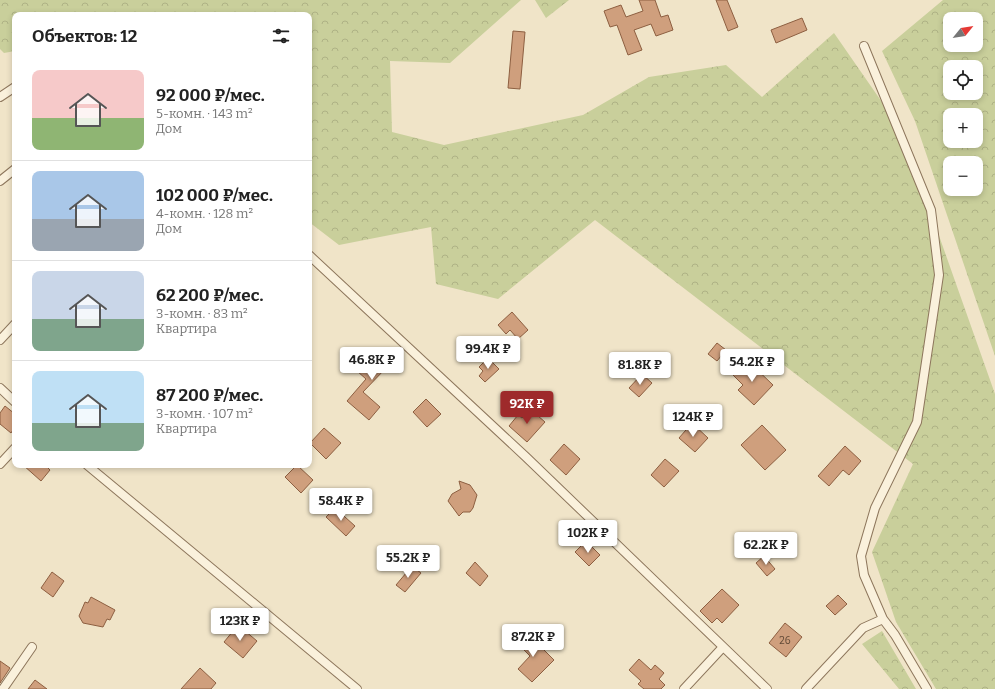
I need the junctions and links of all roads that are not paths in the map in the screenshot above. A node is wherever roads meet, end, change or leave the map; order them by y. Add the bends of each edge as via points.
1 (864, 46) dead end
2 (12, 88) edge
3 (0, 97) edge
4 (12, 171) edge
5 (0, 181) edge
6 (312, 258) edge
7 (12, 327) edge
8 (0, 340) edge
9 (0, 388) edge
10 (12, 399) edge
11 (12, 451) edge
12 (0, 464) edge
13 (91, 468) edge
14 (882, 619) junction
15 (32, 647) dead end
16 (723, 647) junction
17 (3, 689) edge
18 (357, 689) edge
19 (684, 689) edge
20 (767, 689) edge
21 (806, 689) edge
22 (927, 689) edge

1 - 14 street via 930,210 938,275 917,422 875,508 861,556 864,575
2 - 3 street
4 - 5 street
6 - 16 street via 526,457
7 - 8 street
9 - 10 street
11 - 12 street
13 - 18 street
14 - 21 street via 863,628
14 - 22 street via 895,635
15 - 17 street
16 - 19 street
16 - 20 street

